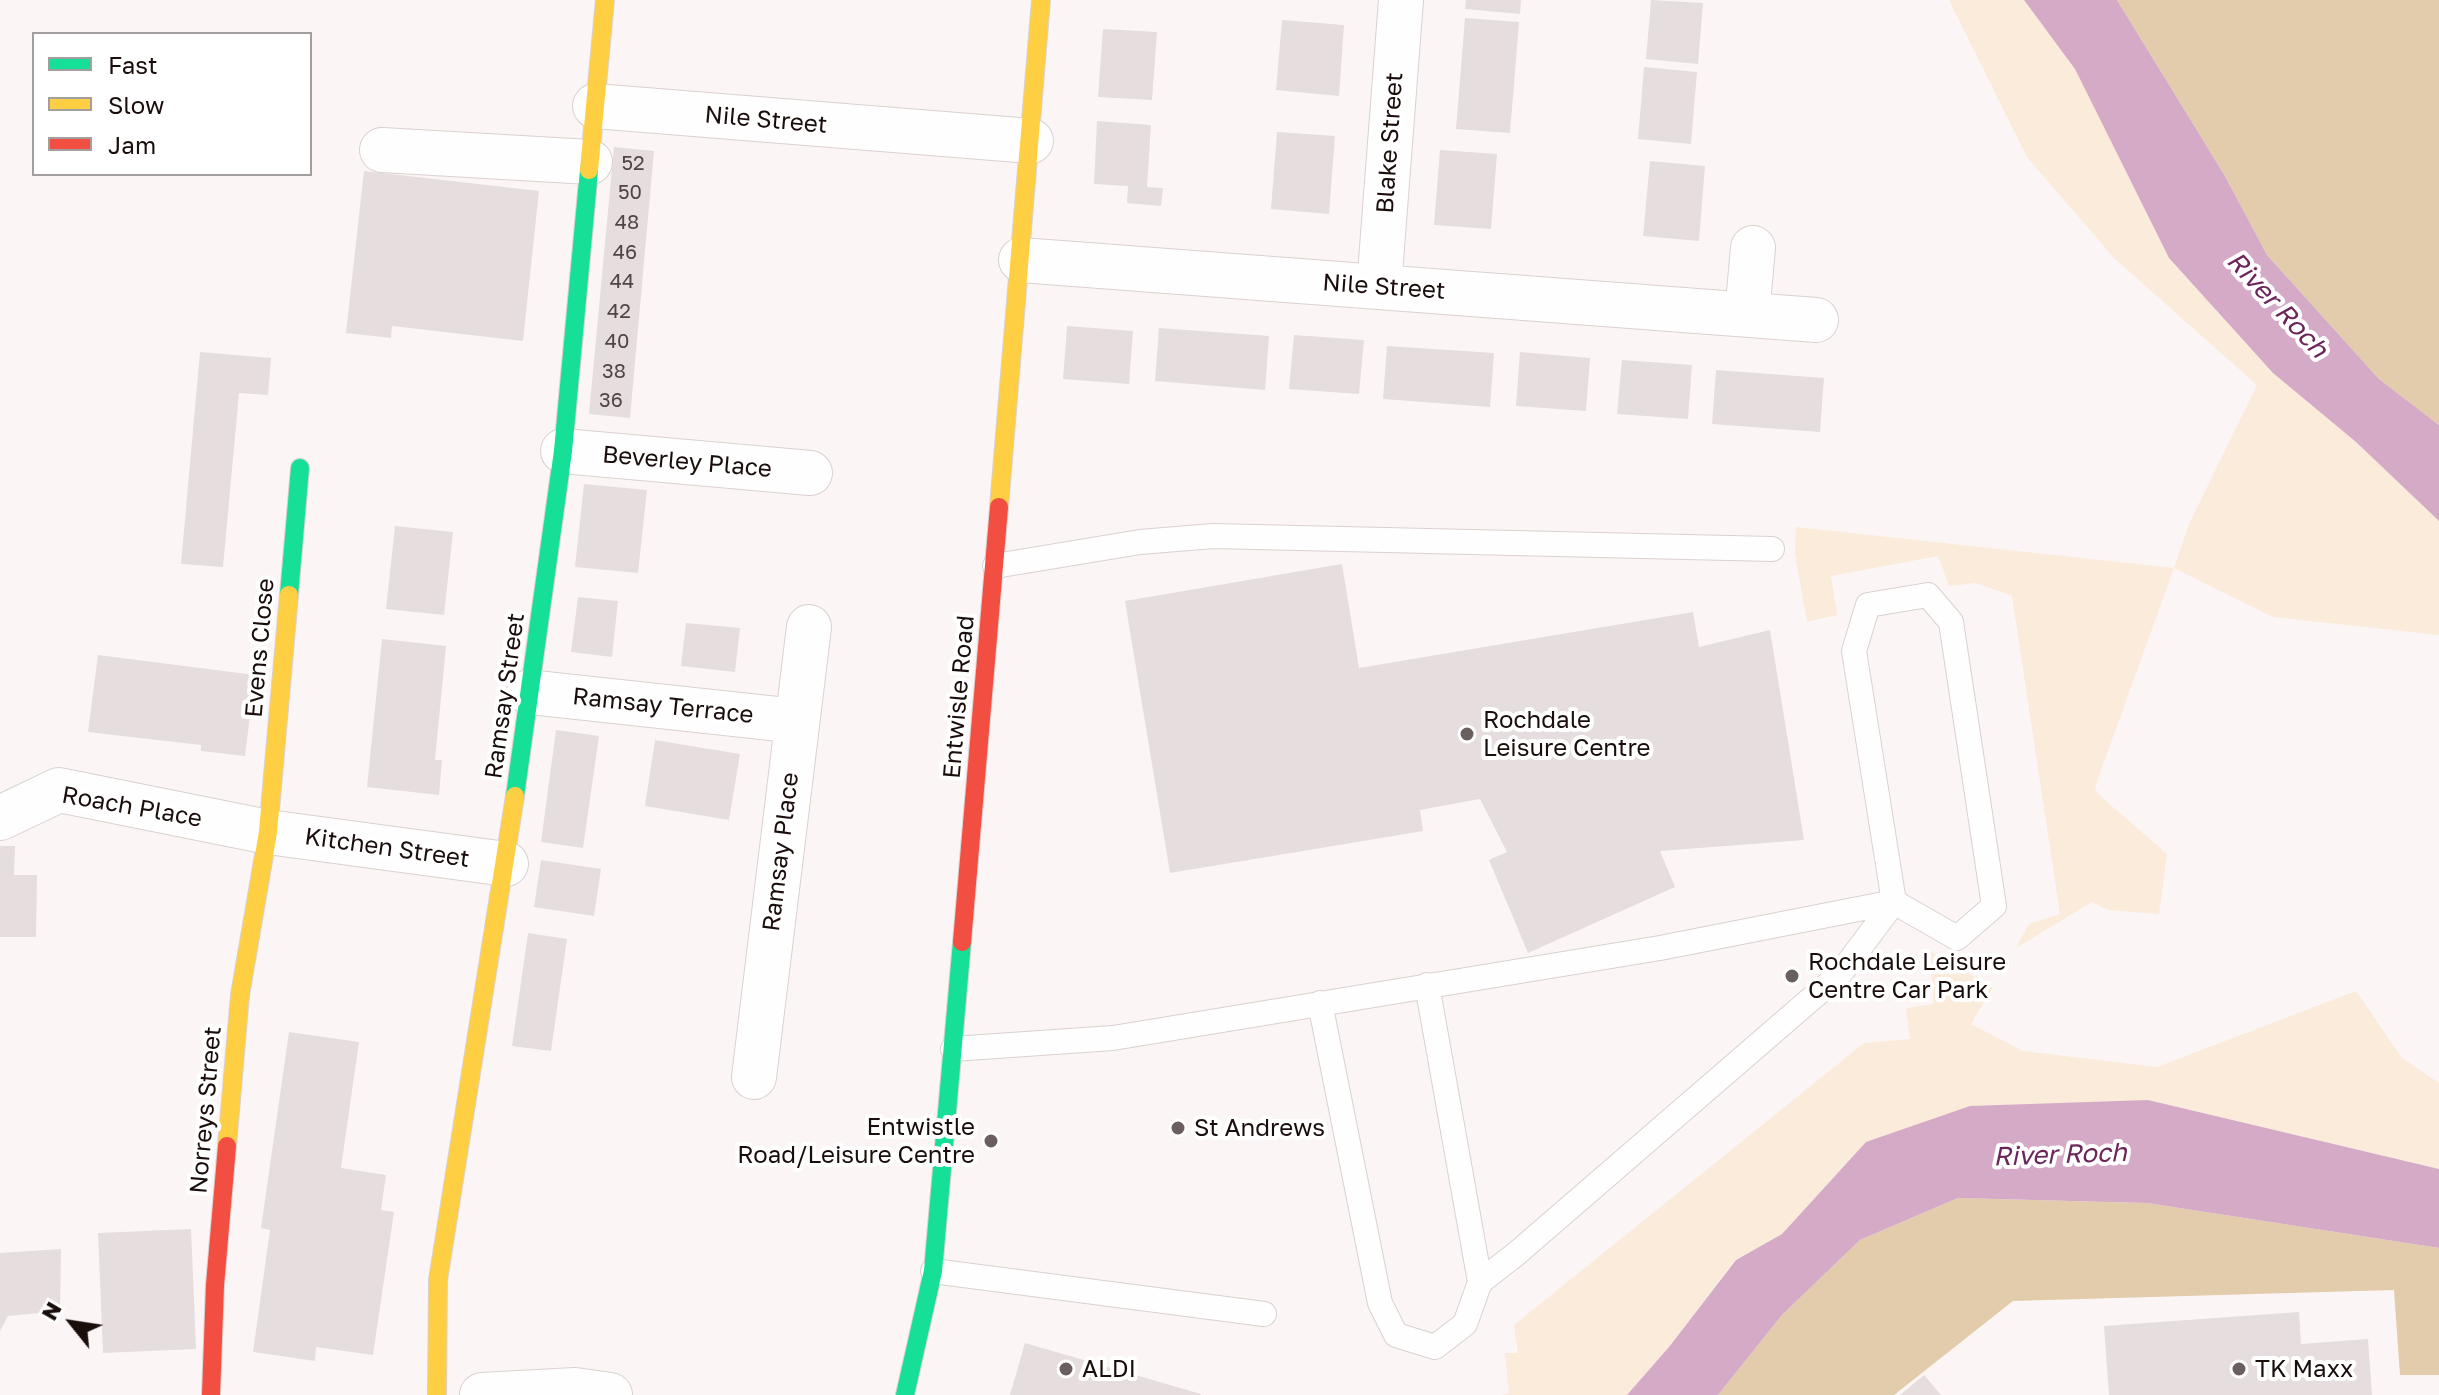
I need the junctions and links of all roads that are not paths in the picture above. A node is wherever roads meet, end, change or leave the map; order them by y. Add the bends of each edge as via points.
1 (605, 0) edge
2 (1041, 0) edge
3 (1401, 0) edge
4 (595, 106) junction
5 (1031, 141) junction
6 (382, 150) dead end
7 (590, 162) junction
8 (1753, 248) dead end
9 (1021, 260) junction
10 (1379, 287) junction
11 (1747, 314) junction
12 (1816, 320) dead end
13 (563, 451) junction
14 (300, 468) dead end
15 (810, 473) dead end
16 (1772, 549) dead end
17 (995, 566) junction
18 (809, 627) dead end
19 (529, 692) junction
20 (797, 721) junction
21 (0, 818) edge
22 (268, 832) junction
23 (506, 864) junction
24 (1894, 902) junction
25 (1427, 985) junction
26 (1320, 1003) junction
27 (953, 1049) junction
28 (754, 1077) dead end
29 (933, 1271) junction
30 (1480, 1282) junction
31 (1264, 1314) dead end
32 (600, 1394) edge
33 (211, 1395) edge
34 (437, 1395) edge
35 (482, 1395) edge
36 (905, 1395) edge

1 - 4 street, Ramsay Street
2 - 5 street, Entwisle Road
3 - 10 street, Blake Street
4 - 5 street, Nile Street
4 - 7 street, Ramsay Street
5 - 9 street, Entwisle Road
6 - 7 street
7 - 13 street, Ramsay Street
8 - 11 street
9 - 10 street, Nile Street
9 - 17 street, Entwisle Road
10 - 11 street, Nile Street
11 - 12 street, Nile Street
13 - 15 street, Beverley Place
13 - 19 street, Ramsay Street
14 - 22 street, Evens Close
16 - 17 lane via 1213,536 1140,542
17 - 27 street, Entwisle Road
18 - 20 street, Ramsay Place
19 - 20 street, Ramsay Terrace
19 - 23 street, Ramsay Street
20 - 28 street, Ramsay Place
21 - 22 street, Roach Place via 59,790
22 - 23 street, Kitchen Street
22 - 33 street, Norreys Street via 240,995
23 - 34 street, Ramsay Street via 438,1280
24 - 24 lane via 1854,651 1868,605 1928,595 1951,622 1994,906 1957,938
24 - 25 lane via 1660,948
24 - 30 lane via 1840,974
25 - 26 lane
25 - 30 lane
26 - 27 lane via 1113,1038
26 - 30 lane via 1380,1303 1396,1335 1435,1347 1465,1324
27 - 29 street, Entwisle Road
29 - 31 lane
29 - 36 street, Entwisle Road
32 - 35 street via 575,1390

